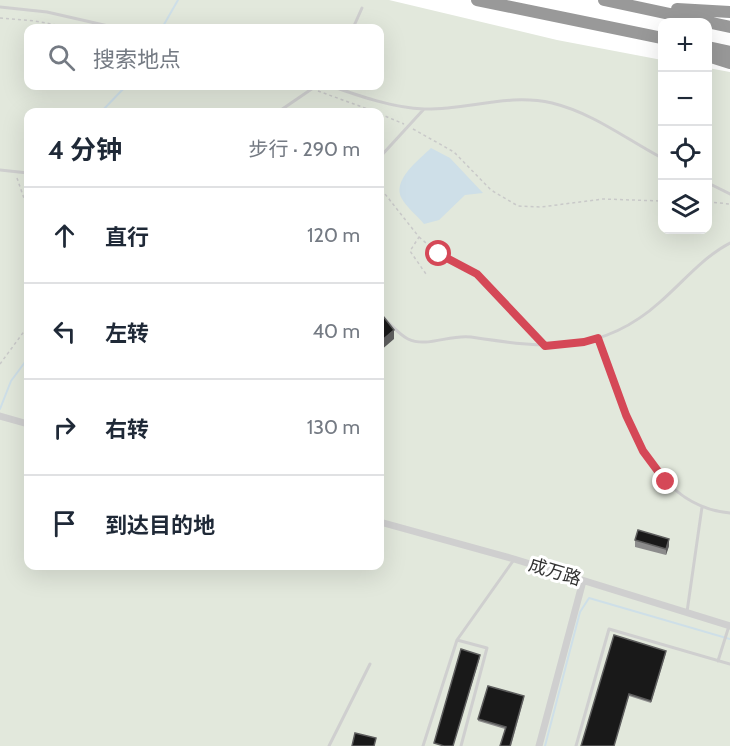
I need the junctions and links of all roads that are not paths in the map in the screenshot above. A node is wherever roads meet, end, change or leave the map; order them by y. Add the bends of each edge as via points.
1 (477, 0) edge
2 (604, 0) edge
3 (639, 6) junction
4 (0, 7) edge
5 (362, 8) dead end
6 (730, 12) edge
7 (100, 24) edge
8 (355, 24) edge
9 (730, 27) edge
10 (658, 39) edge
11 (712, 48) edge
12 (730, 52) edge
13 (712, 57) edge
14 (730, 63) edge
15 (310, 90) edge
16 (345, 90) edge
17 (284, 108) edge
18 (424, 109) junction
19 (384, 153) edge
20 (658, 155) edge
21 (0, 170) edge
22 (24, 173) edge
23 (712, 185) edge
24 (730, 194) edge
25 (730, 243) edge
26 (384, 318) edge
27 (598, 338) junction
28 (0, 416) edge
29 (24, 423) edge
30 (702, 507) junction
31 (730, 513) edge
32 (384, 523) edge
33 (514, 559) junction
34 (583, 581) junction
35 (687, 612) junction
36 (729, 626) edge
37 (457, 640) junction
38 (718, 661) junction
39 (370, 664) dead end
40 (730, 664) edge
41 (329, 746) edge
42 (423, 746) edge
43 (460, 746) edge
44 (539, 746) edge
45 (576, 746) edge

1 - 10 highway
2 - 3 highway
3 - 6 highway
3 - 9 highway
4 - 7 lane
5 - 8 lane
11 - 12 highway
13 - 14 highway
15 - 17 lane
16 - 18 lane
18 - 19 lane
18 - 20 lane via 519,99 552,103 610,126
21 - 22 lane
23 - 24 lane
25 - 27 lane via 649,312 617,332
26 - 27 lane via 407,338 422,342 458,335 545,346
27 - 30 lane via 643,451 666,482
28 - 29 street
30 - 31 lane
30 - 35 lane
32 - 33 street, 成万路
33 - 34 street, 成万路
33 - 37 lane
34 - 35 street, 成万路
34 - 44 street
35 - 36 street, 成万路
36 - 38 lane
37 - 42 lane
37 - 43 lane via 487,648
38 - 40 lane
38 - 45 lane via 609,629
39 - 41 lane

